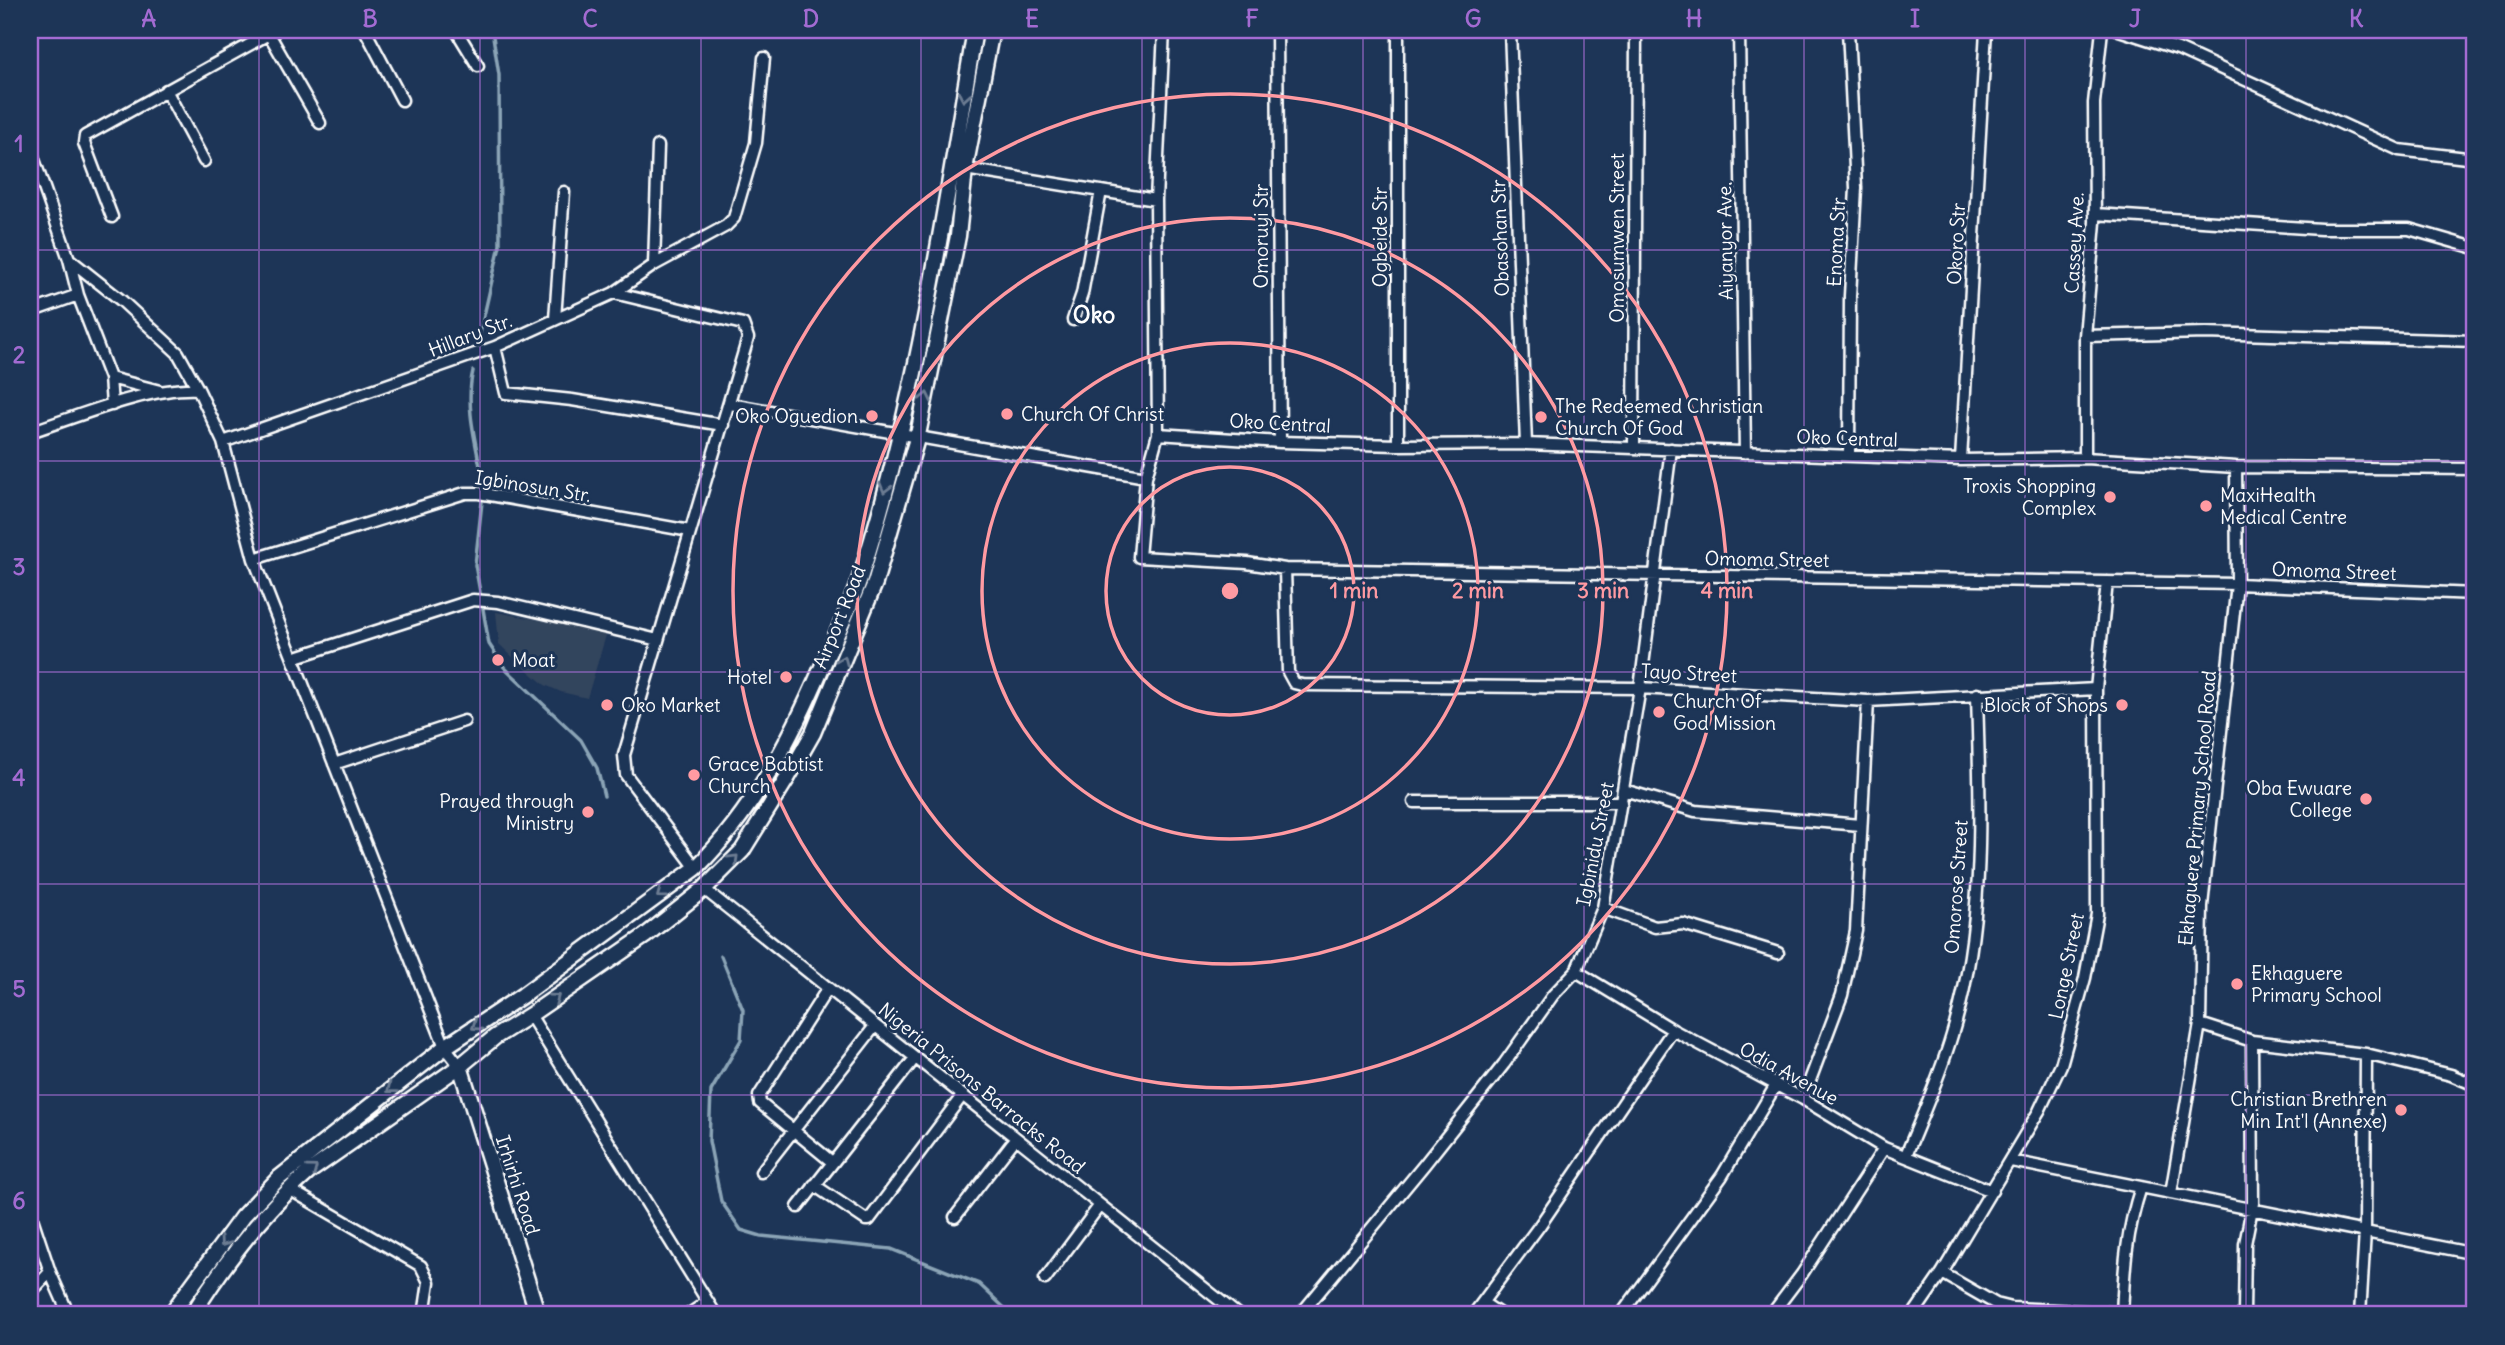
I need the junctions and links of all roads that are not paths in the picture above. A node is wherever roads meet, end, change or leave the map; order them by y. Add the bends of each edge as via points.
1 (365, 30) edge
2 (456, 30) edge
3 (975, 30) edge
4 (992, 30) edge
5 (1164, 30) edge
6 (1277, 30) edge
7 (1398, 30) edge
8 (1510, 30) edge
9 (1636, 30) edge
10 (1739, 30) edge
11 (1848, 30) edge
12 (1986, 30) edge
13 (2102, 30) edge
14 (2119, 30) edge
15 (273, 32) edge
16 (764, 58) dead end
17 (478, 66) dead end
18 (166, 90) junction
19 (402, 100) dead end
20 (320, 123) dead end
21 (658, 146) dead end
22 (30, 148) edge
23 (2475, 159) edge
24 (204, 161) dead end
25 (965, 169) junction
26 (43, 188) junction
27 (1101, 191) junction
28 (30, 192) edge
29 (564, 192) dead end
30 (1156, 200) junction
31 (2095, 214) junction
32 (112, 217) dead end
33 (2475, 248) edge
34 (69, 259) junction
35 (654, 265) junction
36 (614, 293) junction
37 (78, 295) junction
38 (30, 312) edge
39 (555, 319) junction
40 (1073, 320) dead end
41 (2085, 336) junction
42 (2475, 341) edge
43 (495, 347) junction
44 (110, 378) junction
45 (198, 389) junction
46 (163, 392) junction
47 (730, 404) junction
48 (112, 405) junction
49 (723, 425) junction
50 (30, 432) edge
51 (900, 434) junction
52 (1158, 434) junction
53 (918, 435) junction
54 (223, 442) junction
55 (1280, 442) junction
56 (1526, 444) junction
57 (1398, 445) junction
58 (1634, 447) junction
59 (1671, 449) junction
60 (1745, 453) junction
61 (1849, 456) junction
62 (2085, 458) junction
63 (1961, 460) junction
64 (2236, 467) junction
65 (2475, 469) edge
66 (1146, 477) junction
67 (690, 531) junction
68 (254, 559) junction
69 (1285, 569) junction
70 (1654, 575) junction
71 (2108, 582) junction
72 (2237, 584) junction
73 (2475, 594) edge
74 (658, 640) junction
75 (293, 658) junction
76 (1640, 688) junction
77 (2096, 689) junction
78 (1977, 694) junction
79 (1868, 701) junction
80 (464, 721) dead end
81 (334, 764) junction
82 (1624, 790) junction
83 (1414, 802) dead end
84 (1622, 802) junction
85 (1860, 825) junction
86 (696, 868) junction
87 (704, 889) junction
88 (1603, 908) junction
89 (1778, 953) dead end
90 (1576, 971) junction
91 (828, 988) junction
92 (530, 1015) junction
93 (2200, 1024) junction
94 (875, 1026) junction
95 (1674, 1030) junction
96 (2252, 1041) junction
97 (445, 1047) junction
98 (2366, 1054) junction
99 (915, 1058) junction
100 (460, 1066) junction
101 (1776, 1084) junction
102 (2475, 1085) edge
103 (962, 1096) junction
104 (1803, 1100) junction
105 (794, 1131) junction
106 (1016, 1138) junction
107 (1884, 1148) junction
108 (1906, 1155) junction
109 (2011, 1161) junction
110 (832, 1162) junction
111 (761, 1172) dead end
112 (814, 1185) junction
113 (2141, 1187) junction
114 (289, 1189) junction
115 (1992, 1191) junction
116 (2171, 1193) junction
117 (1100, 1205) junction
118 (798, 1207) dead end
119 (2250, 1209) junction
120 (30, 1212) edge
121 (955, 1217) dead end
122 (2365, 1232) junction
123 (33, 1233) edge
124 (2475, 1254) edge
125 (50, 1272) junction
126 (1942, 1273) junction
127 (1045, 1279) dead end
128 (30, 1293) edge
129 (707, 1301) junction
130 (1483, 1303) junction
131 (197, 1314) edge
132 (2123, 1314) edge
133 (69, 1315) edge
134 (170, 1315) edge
135 (424, 1315) edge
136 (538, 1315) edge
137 (688, 1315) edge
138 (716, 1315) edge
139 (841, 1315) edge
140 (859, 1315) edge
141 (1238, 1315) edge
142 (1300, 1315) edge
143 (1473, 1315) edge
144 (1501, 1315) edge
145 (1621, 1315) edge
146 (1771, 1315) edge
147 (1913, 1315) edge
148 (2244, 1315) edge
149 (2360, 1315) edge

1 - 19 street
2 - 17 street
3 -> 51 main road, Airport Road
4 - 25 main road, Airport Road
5 - 30 street
6 - 55 street, Omoruyi Str
7 - 57 street, Ogbeide Str
8 - 56 street, Obasohan Str
9 - 58 street, Omosumwen Street
10 - 60 street, Aiyanyor Ave.
11 - 61 street, Enoma Str via 1856,188
12 - 63 street, Okoro Str
13 - 31 street, Cassey Ave. via 2094,103
14 - 23 street via 2178,49 2399,150
15 - 18 street
15 - 20 street
16 - 35 street, Hillary Str. via 756,143 734,218
18 - 24 street
18 - 32 street via 85,136 83,143
21 - 35 street
22 - 26 street
25 - 27 street
53 -> 25 main road, Airport Road via 958,236
26 - 28 street
26 - 34 street
27 - 30 street
27 - 40 street
29 - 39 street
30 - 52 street
31 - 33 street via 2321,229 2409,229
31 - 41 street, Cassey Ave.
34 - 37 street
34 - 45 street via 178,353
35 - 36 street, Hillary Str.
36 - 39 street, Hillary Str.
36 - 47 street via 743,324 748,338
37 - 38 street
37 - 44 street
39 - 43 street, Hillary Str.
41 - 42 street via 2206,333
41 - 62 street, Cassey Ave.
43 - 49 street via 506,393
43 - 54 street, Hillary Str.
44 - 46 street
44 - 48 street
45 - 46 street
45 - 54 street
46 - 48 street
47 - 49 street
47 - 51 street
48 - 50 street
49 - 67 street
51 - 53 street
51 -> 86 main road, Airport Road via 861,577 796,726 756,795
52 - 55 street, Oko Central
52 - 66 street
53 - 66 street
87 -> 53 main road, Airport Road via 742,851 813,733 875,583
54 - 68 street
55 - 57 street, Oko Central
56 - 57 street, Oko Central
56 - 58 street, Oko Central
58 - 59 street, Oko Central
59 - 60 street, Oko Central
59 - 70 street, Igbinidu Street
60 - 61 street, Oko Central
61 - 63 street, Oko Central
62 - 63 street, Oko Central
62 - 64 street, Oko Central
64 - 65 street, Oko Central
64 - 72 street, Ekhaguere Primary School Road
66 - 69 street, Omoma Street via 1139,557
67 - 68 street, Igbinosun Str. via 465,493
67 - 74 street
68 - 75 street
69 - 70 street, Omoma Street
69 - 76 street, Tayo Street via 1288,671 1294,683
70 - 71 street, Omoma Street
70 - 76 street, Igbinidu Street
71 - 72 street, Omoma Street
71 - 77 street, Longe Street
72 - 73 street, Omoma Street
72 - 93 street, Ekhaguere Primary School Road via 2202,906
74 - 75 street via 473,600
74 - 86 street via 623,765
75 - 81 street
76 - 79 street, Tayo Street
76 - 82 street, Igbinidu Street
77 - 78 street, Tayo Street
77 - 109 street, Longe Street via 2097,914 2061,1065
78 - 79 street, Tayo Street
78 - 108 street, Omorose Street via 1980,799 1974,933 1953,1033
79 - 85 street
80 - 81 street
81 - 97 street
82 - 84 street, Igbinidu Street
82 - 85 street via 1695,811
83 - 84 street
84 - 88 street, Igbinidu Street
85 - 104 street via 1856,931 1842,995
86 -> 97 main road, Airport Road
87 - 91 street, Nigeria Prisons Barracks Road
92 -> 87 main road, Airport Road
88 - 89 street via 1655,927 1683,924
88 - 90 street, Igbinidu Street
90 - 95 street, Odia Avenue
90 - 142 street, Igbinidu Street
91 - 94 street, Nigeria Prisons Barracks Road
91 - 105 street via 760,1096 760,1103
92 - 100 main road, Airport Road
92 - 129 street
93 - 96 street
93 - 116 street, Ekhaguere Primary School Road
94 - 99 street, Nigeria Prisons Barracks Road
94 - 105 street
95 - 101 street, Odia Avenue
95 - 130 street
96 - 98 street
96 - 119 street
97 - 100 street
97 -> 134 main road, Airport Road via 279,1178 242,1217
98 - 102 street
98 - 122 street
99 - 103 street, Nigeria Prisons Barracks Road
99 - 110 street
114 -> 100 main road, Airport Road
100 - 136 main road, Irhirhi Road
101 - 104 street, Odia Avenue
101 - 145 street via 1722,1176
103 - 106 street, Nigeria Prisons Barracks Road
103 - 112 street via 869,1220
104 - 107 street, Odia Avenue
105 - 110 street
105 - 111 street
106 - 117 street, Nigeria Prisons Barracks Road
106 - 121 street
107 - 108 street, Odia Avenue
107 - 146 street
108 - 115 street, Odia Avenue
109 - 113 street
109 - 115 street, Longe Street
110 - 112 street
112 - 118 street
113 - 116 street
113 - 132 street via 2124,1255
114 - 131 main road, Airport Road via 244,1238
114 - 135 street via 421,1266 429,1282
115 - 126 street, Longe Street
116 - 119 street
117 - 127 street
117 - 141 street, Nigeria Prisons Barracks Road
119 - 122 street
119 - 148 street
120 - 123 street
122 - 124 street
122 - 149 street
123 - 125 street
125 - 128 street
125 - 133 street
126 - 132 street via 1996,1304 2012,1308
126 - 147 street, Longe Street
129 - 137 street
129 - 138 street
130 - 143 street
130 - 144 street
139 - 140 street via 855,1311

